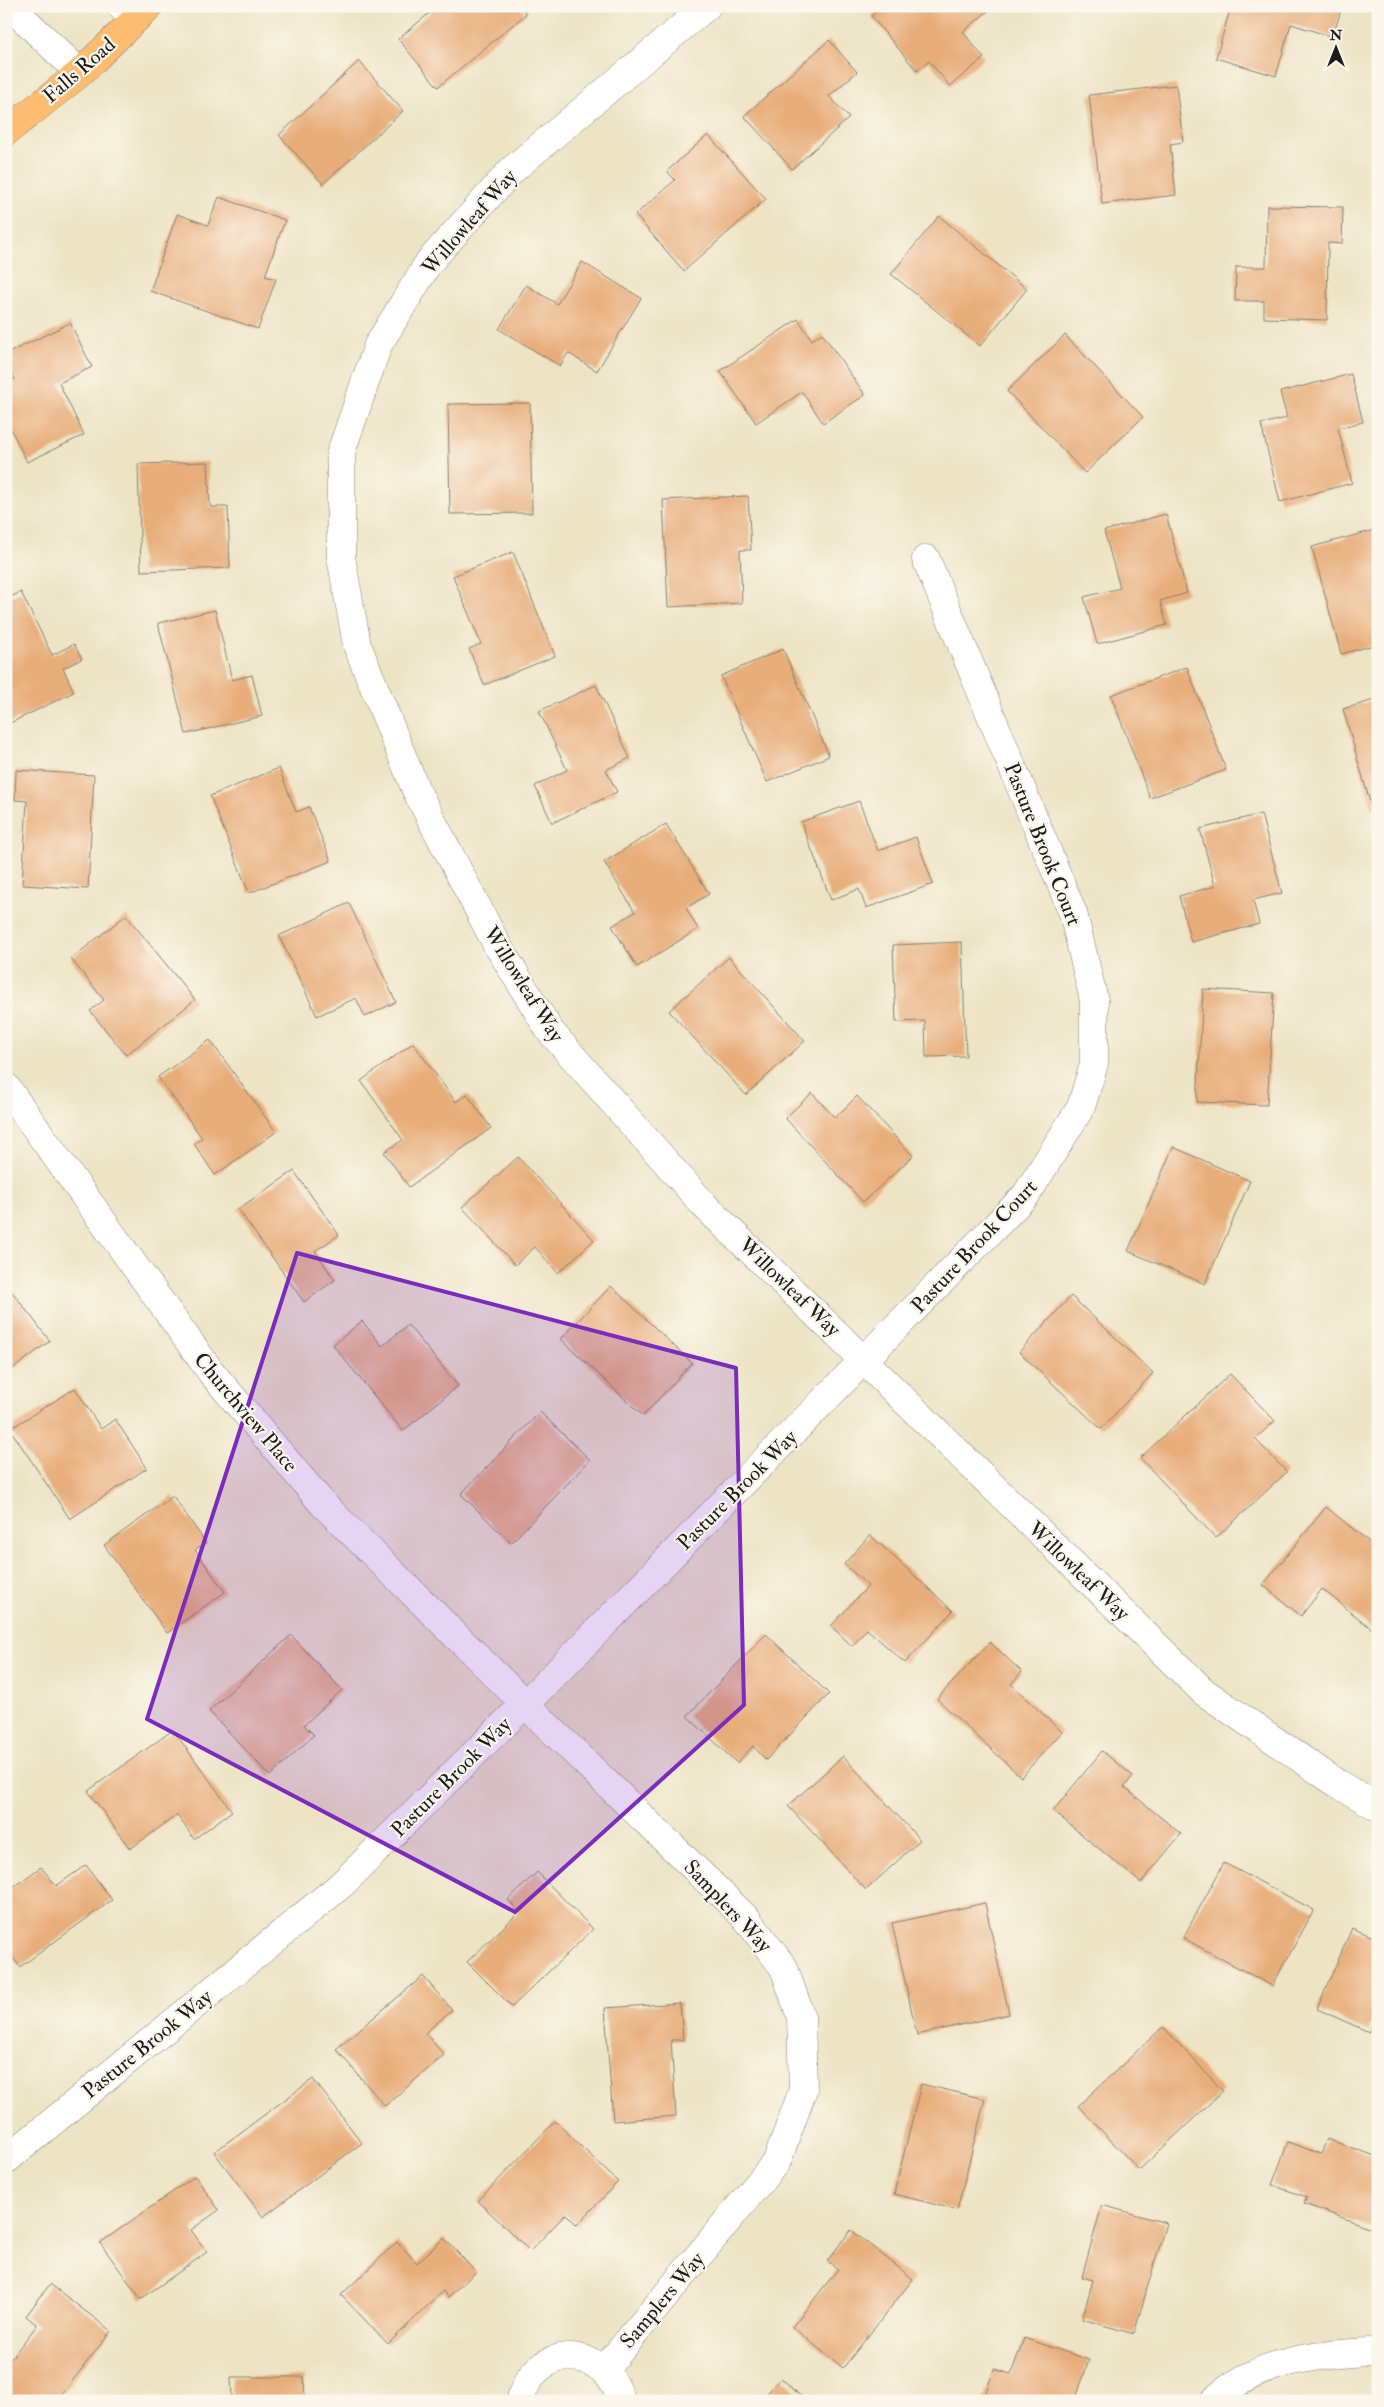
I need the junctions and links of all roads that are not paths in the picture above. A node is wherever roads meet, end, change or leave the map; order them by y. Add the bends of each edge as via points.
1 (10, 6) edge
2 (707, 6) edge
3 (135, 11) edge
4 (80, 73) junction
5 (6, 132) edge
6 (926, 559) dead end
7 (6, 1087) edge
8 (866, 1360) junction
9 (525, 1704) junction
10 (1378, 1807) edge
11 (6, 2160) edge
12 (1378, 2354) edge
13 (604, 2370) junction
14 (521, 2401) edge
15 (620, 2401) edge
16 (1214, 2401) edge

1 - 4 street
2 - 8 street, Willowleaf Way via 512,170 429,262 378,345 341,452 341,557 358,645 416,790 496,943 550,1031 704,1205
3 - 4 main road, Falls Road
4 - 5 main road, Falls Road
6 - 8 street, Pasture Brook Court via 1073,913 1094,1000 1094,1064 1081,1106 1026,1195
7 - 9 street, Churchview Place via 210,1372 324,1504
8 - 9 street, Pasture Brook Way
8 - 10 street, Willowleaf Way via 1204,1692 1338,1784
9 - 11 street, Pasture Brook Way via 341,1885
9 - 13 street, Samplers Way via 747,1920 784,1968 802,2016 803,2090 777,2161
12 - 16 street via 1326,2353 1259,2370
13 - 14 street, Samplers Way via 589,2360 555,2359 540,2367 528,2380
13 - 15 street, Samplers Way via 615,2383

